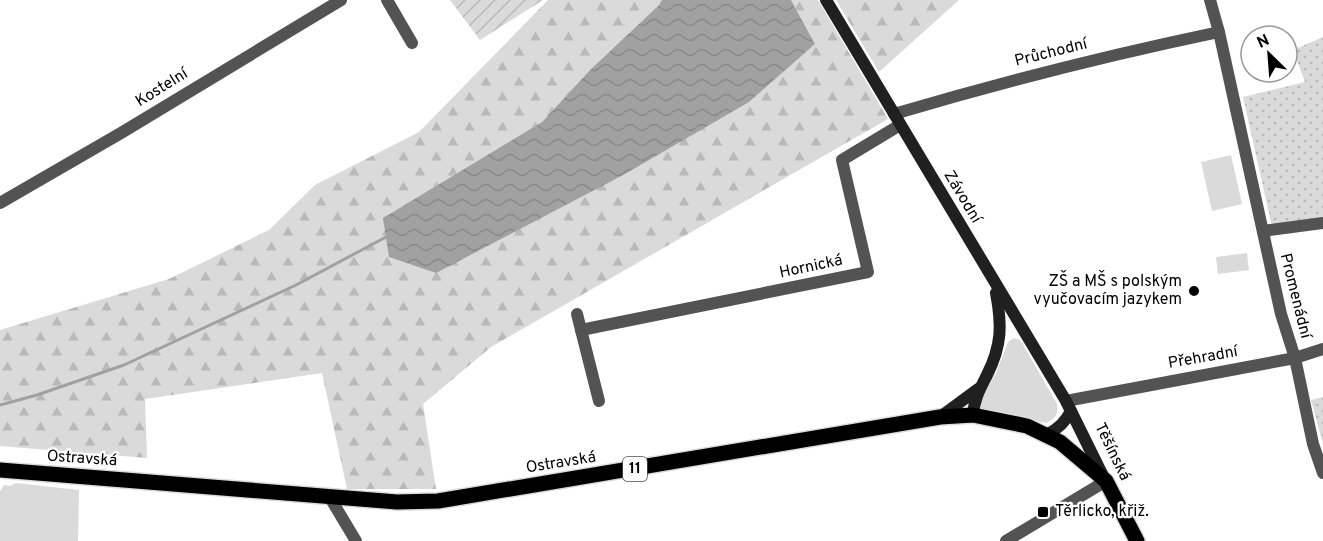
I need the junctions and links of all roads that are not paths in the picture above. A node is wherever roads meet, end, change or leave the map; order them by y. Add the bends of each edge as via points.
1 (340, 0) edge
2 (387, 0) edge
3 (826, 0) edge
4 (1210, 0) edge
5 (1219, 32) junction
6 (411, 43) dead end
7 (897, 120) junction
8 (0, 203) edge
9 (1323, 223) edge
10 (1263, 231) junction
11 (994, 283) junction
12 (577, 314) dead end
13 (581, 330) junction
14 (1000, 337) junction
15 (1028, 339) junction
16 (1323, 349) edge
17 (1294, 358) junction
18 (979, 388) junction
19 (599, 401) dead end
20 (1068, 406) junction
21 (973, 415) junction
22 (940, 417) junction
23 (1048, 435) junction
24 (0, 471) edge
25 (1323, 473) edge
26 (1106, 481) junction
27 (328, 496) junction
28 (356, 541) edge
29 (1006, 541) edge
30 (1137, 541) edge

1 - 8 street, Kostelní
2 - 6 street
3 - 7 main road, Závodní
4 - 5 street, Promenádní
5 - 7 street, Průchodní via 1006,81
5 - 10 street, Promenádní
7 - 11 main road, Závodní
7 - 13 street, Hornická via 842,160 868,272
9 - 10 street, Promenádní
10 - 17 street, Promenádní
11 - 14 main road via 1001,318
11 - 15 main road, Závodní
12 - 13 street
13 - 19 street
14 - 15 main road via 1016,332
14 - 18 main road
15 - 20 main road, Závodní
16 - 17 street, Přehradní
17 - 20 street, Přehradní via 1088,395
17 - 25 street, Promenádní
18 - 21 main road
18 - 22 main road
20 - 23 main road via 1066,420
20 - 26 main road, Těšínská
21 - 22 main road, Ostravská / 11
21 - 23 main road, Ostravská / 11 via 1027,426
22 - 27 main road, Ostravská / 11 via 438,501
23 - 26 main road, Ostravská / 11
24 - 27 main road, Ostravská / 11
26 - 29 street
26 - 30 main road, Těšínská / 11
27 - 28 street

